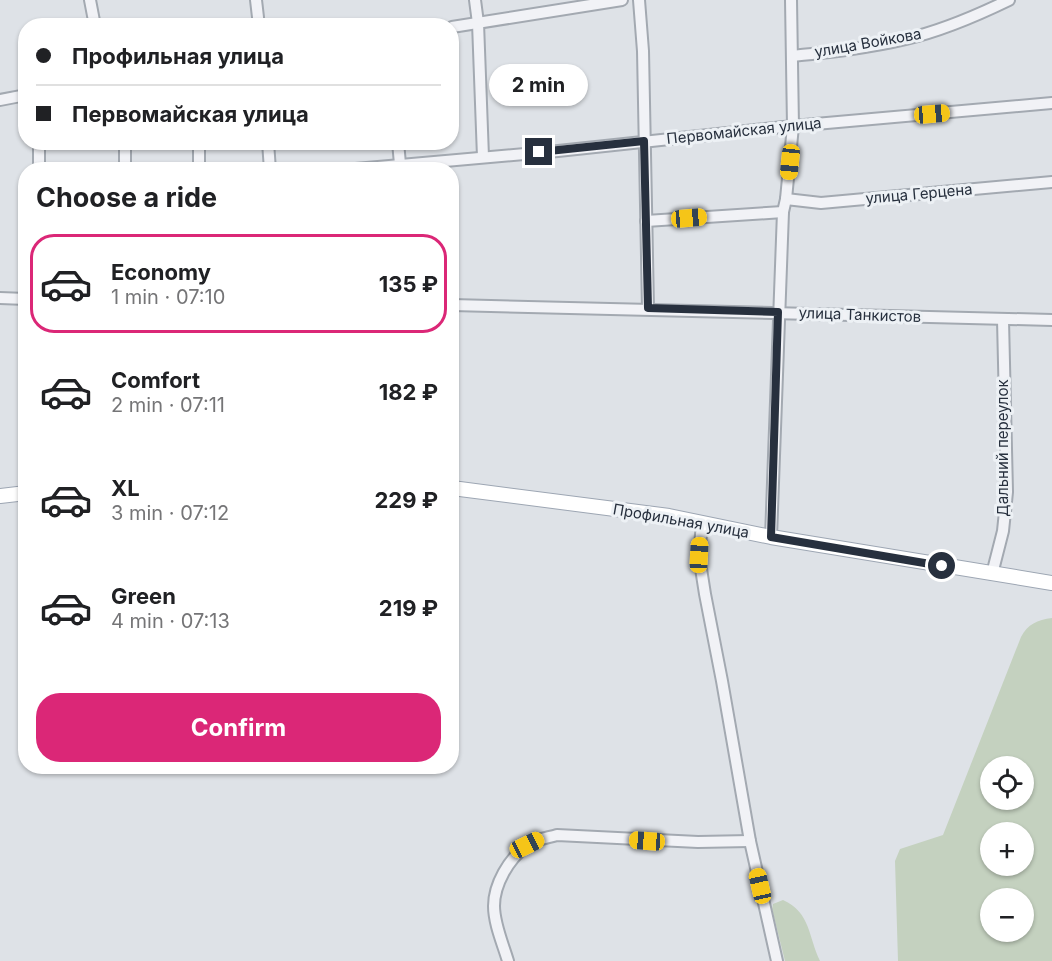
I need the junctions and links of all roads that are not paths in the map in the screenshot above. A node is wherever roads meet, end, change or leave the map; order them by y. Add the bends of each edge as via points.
1 (90, 0) edge
2 (256, 0) edge
3 (475, 0) edge
4 (622, 0) edge
5 (639, 0) edge
6 (791, 0) edge
7 (1009, 0) edge
8 (93, 18) edge
9 (258, 18) edge
10 (478, 23) junction
11 (459, 26) edge
12 (792, 56) junction
13 (18, 97) edge
14 (0, 100) edge
15 (1052, 103) edge
16 (793, 126) junction
17 (644, 141) junction
18 (483, 157) junction
19 (424, 162) edge
20 (1052, 182) edge
21 (786, 199) junction
22 (783, 212) junction
23 (646, 221) junction
24 (0, 298) edge
25 (18, 299) edge
26 (459, 304) edge
27 (648, 308) junction
28 (778, 312) junction
29 (1003, 320) junction
30 (1052, 320) edge
31 (459, 489) edge
32 (18, 494) edge
33 (0, 496) edge
34 (702, 524) junction
35 (771, 537) junction
36 (992, 574) junction
37 (1052, 583) edge
38 (750, 841) junction
39 (508, 961) edge
40 (777, 961) edge

1 - 8 street
2 - 9 street
3 - 10 street
4 - 10 street
5 - 17 street
6 - 12 street
7 - 12 street, улица Войкова via 977,16 907,39
10 - 11 street
10 - 18 street
12 - 16 street
13 - 14 street
15 - 16 street, Первомайская улица
16 - 17 street, Первомайская улица
16 - 21 street
17 - 18 street, Первомайская улица
17 - 23 street
18 - 19 street, Первомайская улица
20 - 21 street, улица Герцена via 821,203
21 - 22 street
22 - 23 street
22 - 28 street
23 - 27 street
24 - 25 street
26 - 27 street, улица Танкистов
27 - 28 street, улица Танкистов
28 - 29 street, улица Танкистов
28 - 35 street
29 - 30 street, улица Танкистов
29 - 36 street, Дальний переулок via 1007,492 1003,531
31 - 34 main road, Профильная улица via 669,516
32 - 33 main road
34 - 35 main road, Профильная улица
34 - 38 street via 699,555
35 - 36 main road, Профильная улица
36 - 37 main road, Профильная улица
38 - 39 street via 557,835 533,842 514,858 495,892 494,909
38 - 40 street

